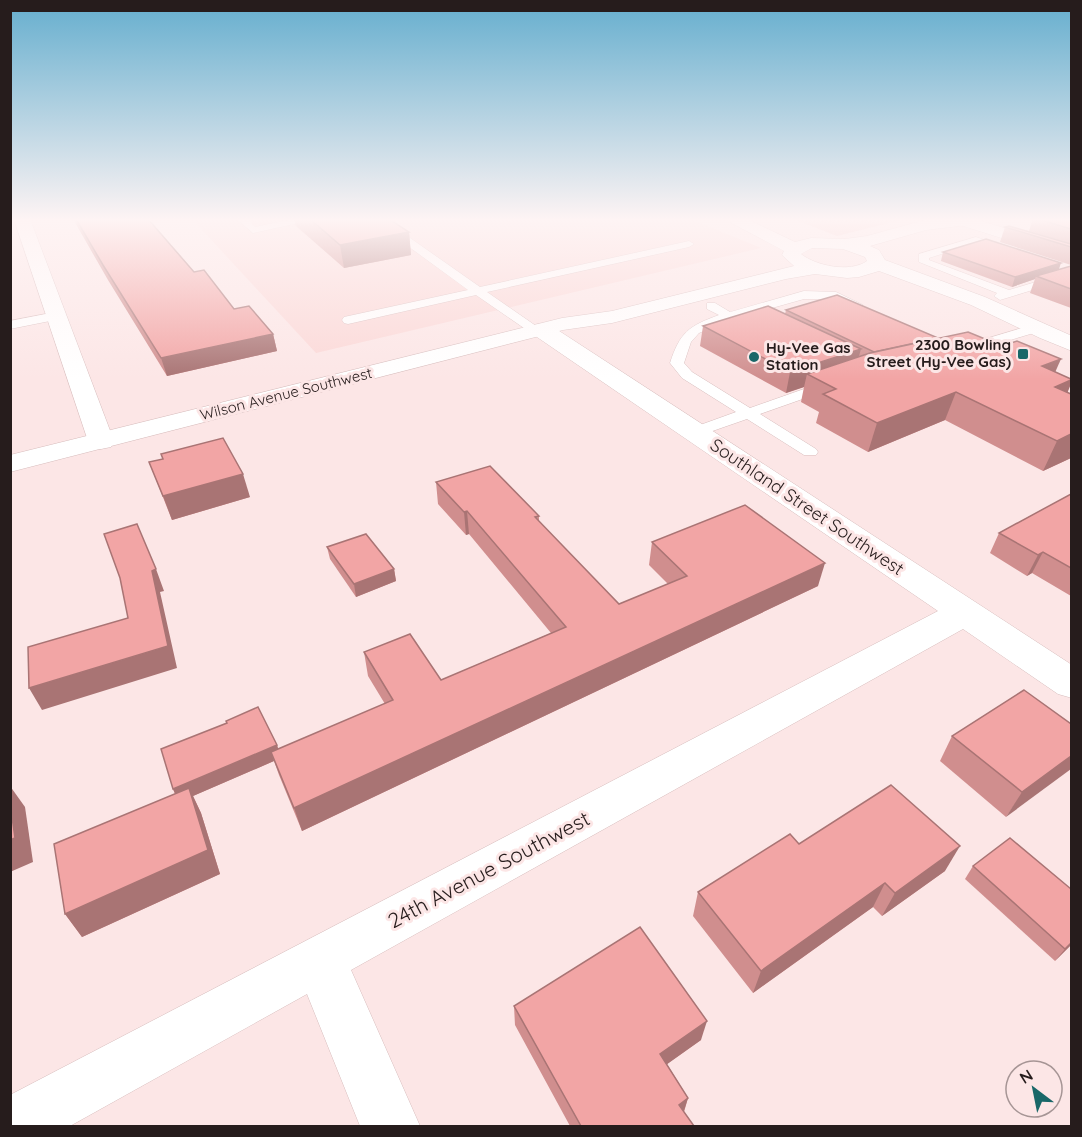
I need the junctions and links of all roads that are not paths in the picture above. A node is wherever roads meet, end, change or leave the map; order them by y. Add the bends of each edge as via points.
1 (41, 272) edge
2 (453, 272) edge
3 (564, 272) edge
4 (742, 272) edge
5 (794, 272) edge
6 (853, 272) edge
7 (899, 272) edge
8 (954, 272) edge
9 (1060, 272) edge
10 (480, 291) junction
11 (1014, 292) junction
12 (962, 295) junction
13 (711, 306) dead end
14 (868, 309) edge
15 (748, 310) junction
16 (56, 316) junction
17 (729, 316) junction
18 (1013, 319) junction
19 (348, 320) dead end
20 (769, 320) edge
21 (10, 325) edge
22 (546, 328) junction
23 (1032, 329) junction
24 (1071, 344) edge
25 (957, 350) edge
26 (836, 383) edge
27 (749, 414) junction
28 (696, 432) junction
29 (101, 441) junction
30 (810, 452) dead end
31 (10, 464) edge
32 (965, 612) junction
33 (1071, 684) edge
34 (320, 961) junction
35 (12, 1126) edge
36 (390, 1126) edge

1 - 16 street
2 - 10 lane
3 - 10 lane
4 - 22 street, Wilson Avenue Southwest via 585,313
5 - 22 street, Wilson Avenue Southwest via 632,312
6 - 23 street via 982,317
7 - 12 street
8 - 11 lane
9 - 11 lane
10 - 19 lane
10 - 22 lane
11 - 12 lane via 995,297
11 - 18 lane via 1008,305
12 - 18 street
13 - 17 lane
14 - 15 lane via 836,296 804,294
15 - 17 lane
15 - 20 lane
16 - 21 lane
16 - 29 street
17 - 27 lane via 691,330 682,343 677,363 687,375
18 - 23 street
22 - 28 street, Southland Street Southwest
22 - 29 street, Wilson Avenue Southwest
23 - 24 street
23 - 25 lane
26 - 27 lane
27 - 28 lane
27 - 30 lane
28 - 32 street, Southland Street Southwest
29 - 31 street, Wilson Avenue Southwest
32 - 33 street, Southland Street Southwest
32 - 34 street, 24th Avenue Southwest
34 - 35 street, 24th Avenue Southwest
34 - 36 street

